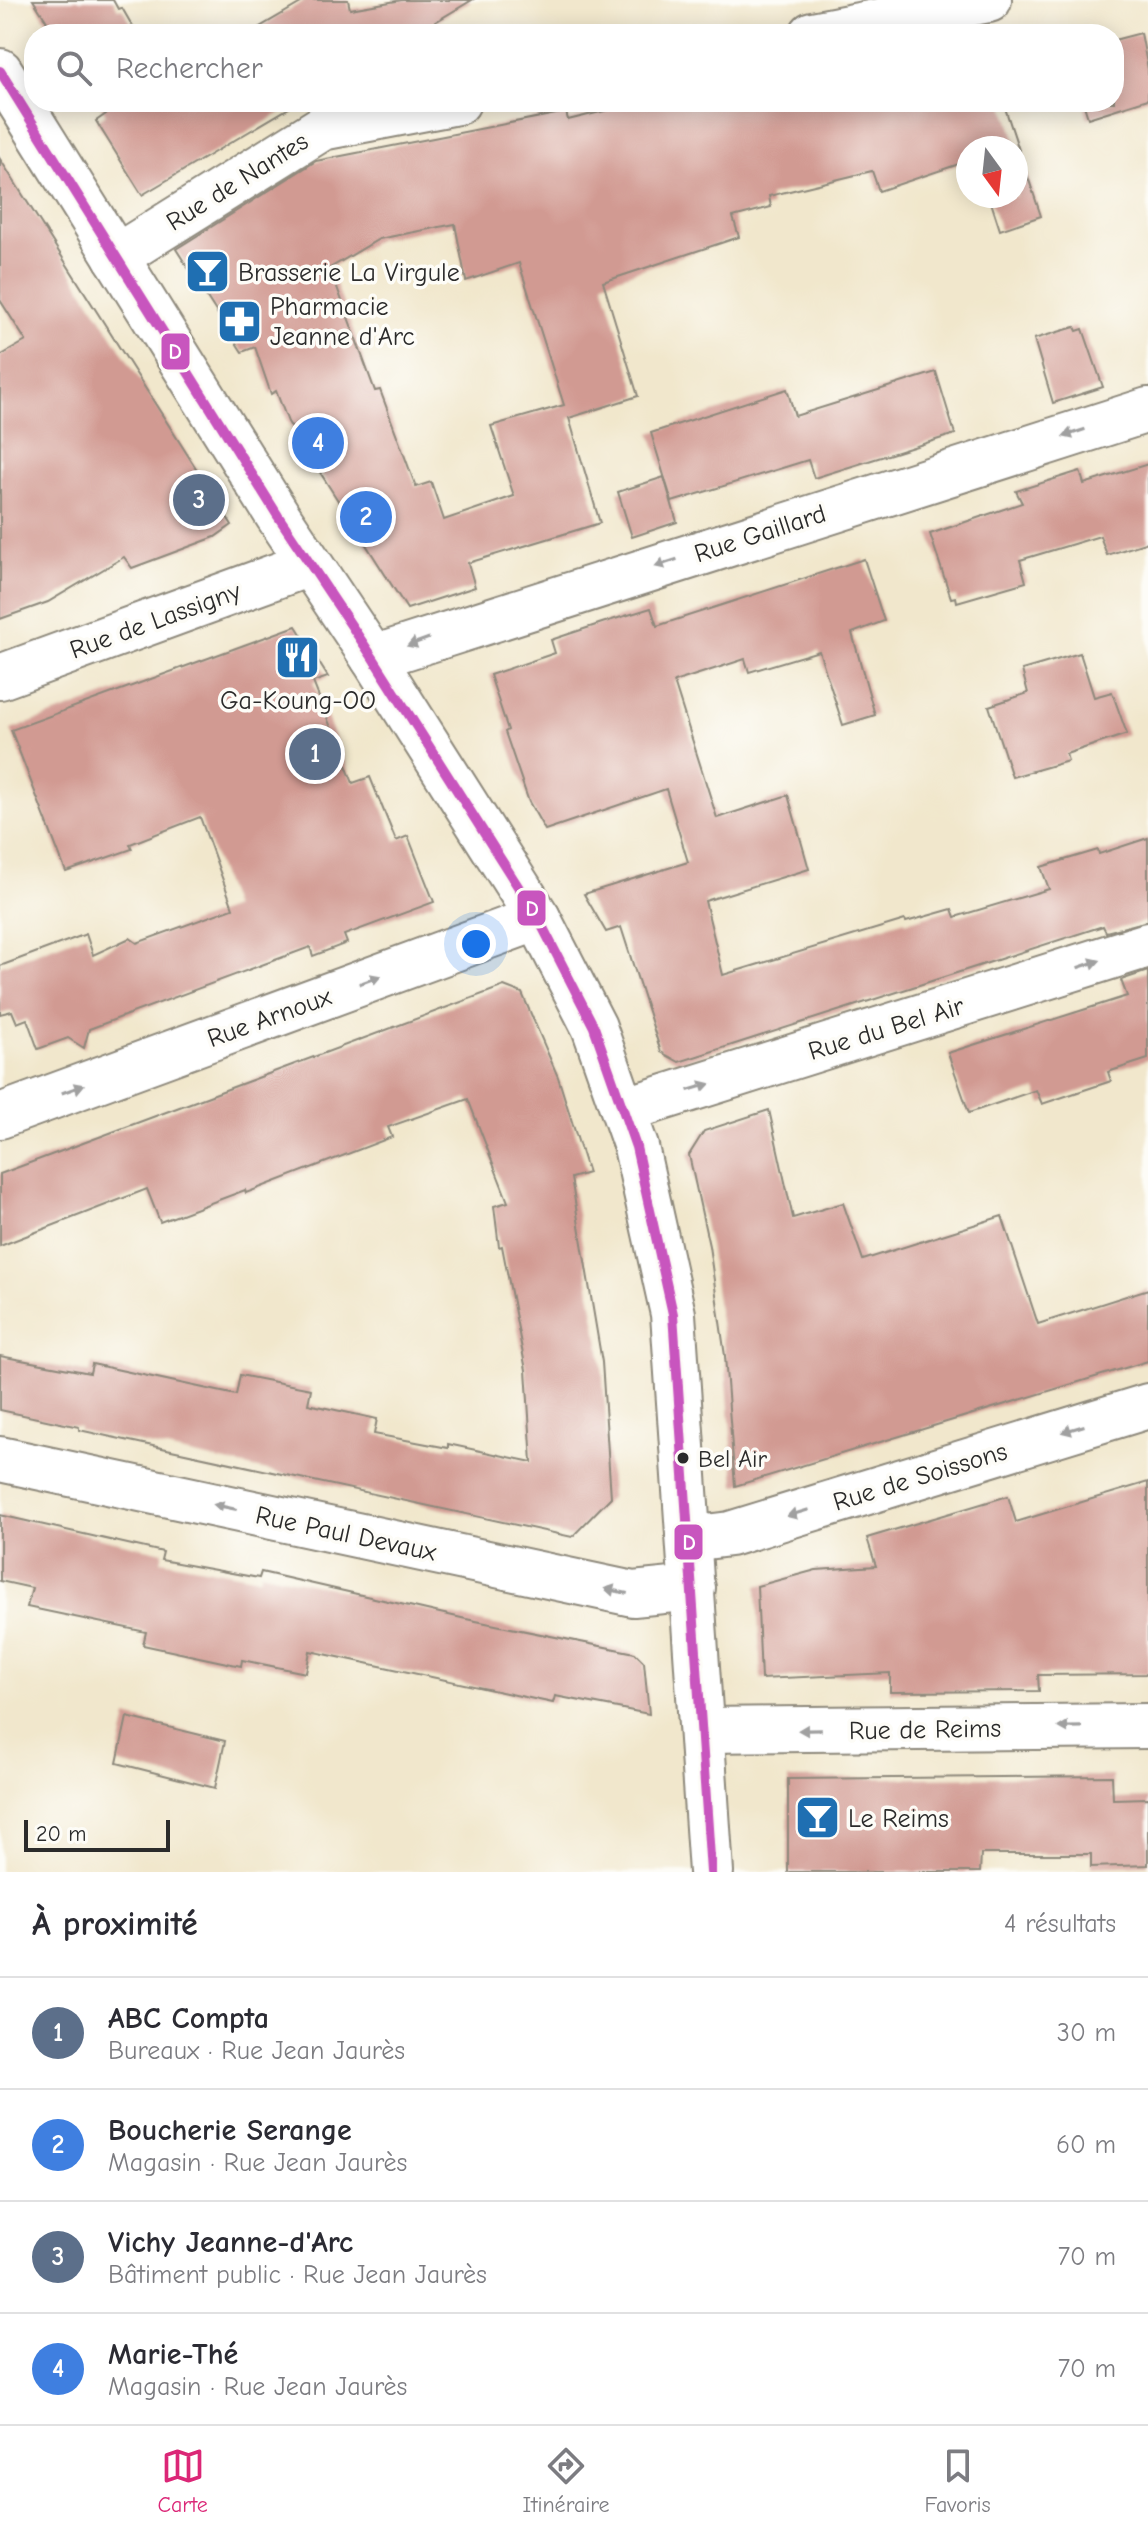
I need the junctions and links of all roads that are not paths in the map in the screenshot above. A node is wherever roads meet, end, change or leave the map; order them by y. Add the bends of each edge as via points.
1 (989, 0) edge
2 (864, 24) edge
3 (0, 71) edge
4 (24, 109) edge
5 (26, 112) edge
6 (406, 112) edge
7 (116, 257) junction
8 (1148, 410) edge
9 (309, 564) junction
10 (373, 658) junction
11 (0, 677) edge
12 (538, 918) junction
13 (1148, 945) edge
14 (624, 1110) junction
15 (0, 1116) edge
16 (1148, 1406) edge
17 (0, 1459) edge
18 (690, 1539) junction
19 (693, 1588) junction
20 (1148, 1726) edge
21 (702, 1730) junction
22 (710, 1860) edge

1 - 2 street
3 - 4 street
5 - 7 street
6 - 7 street, Rue de Nantes via 322,128
7 - 9 street
8 -> 10 street, Rue Gaillard
9 - 10 street
9 - 11 street, Rue de Lassigny
10 - 12 street
12 - 14 street via 594,1027
15 -> 12 street, Rue Arnoux
14 -> 13 street, Rue du Bel Air
14 - 18 street via 673,1314
16 -> 18 street, Rue de Soissons via 730,1534
19 -> 17 street, Rue Paul Devaux via 633,1594
18 - 19 street
19 - 21 street
20 -> 21 street, Rue de Reims
21 - 22 street

